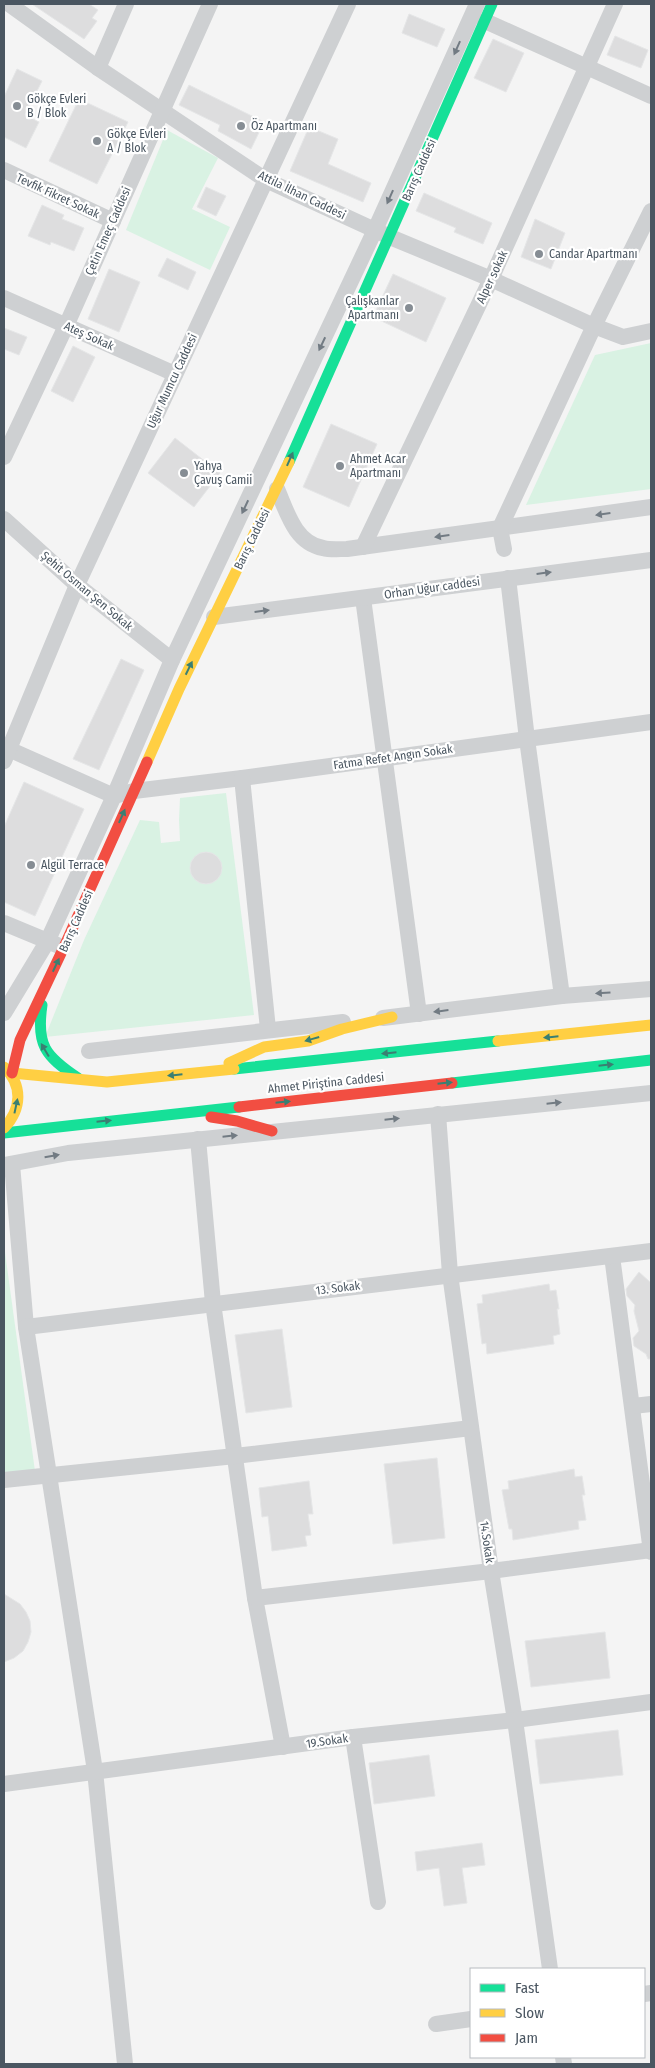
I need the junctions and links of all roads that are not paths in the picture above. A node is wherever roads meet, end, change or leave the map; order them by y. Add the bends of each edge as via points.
1 (126, 4) edge
2 (210, 4) edge
3 (348, 4) edge
4 (476, 4) edge
5 (492, 4) edge
6 (615, 4) edge
7 (7, 8) edge
8 (485, 21) junction
9 (587, 67) junction
10 (98, 68) junction
11 (651, 96) edge
12 (162, 112) junction
13 (4, 170) edge
14 (266, 180) junction
15 (651, 211) edge
16 (113, 222) junction
17 (383, 233) junction
18 (491, 279) junction
19 (4, 298) edge
20 (66, 326) junction
21 (594, 326) junction
22 (651, 332) edge
23 (176, 374) junction
24 (4, 458) edge
25 (277, 489) junction
26 (651, 507) edge
27 (4, 519) edge
28 (500, 528) junction
29 (363, 547) junction
30 (504, 549) dead end
31 (651, 560) edge
32 (508, 578) junction
33 (77, 585) junction
34 (363, 598) junction
35 (214, 617) junction
36 (172, 660) junction
37 (651, 722) edge
38 (528, 739) junction
39 (6, 753) edge
40 (384, 758) junction
41 (242, 778) junction
42 (134, 791) junction
43 (114, 796) junction
44 (4, 924) edge
45 (47, 942) junction
46 (64, 947) junction
47 (45, 989) junction
48 (651, 989) edge
49 (562, 996) junction
50 (4, 1012) edge
51 (419, 1014) junction
52 (392, 1017) junction
53 (651, 1025) edge
54 (268, 1029) junction
55 (89, 1051) dead end
56 (651, 1060) edge
57 (8, 1070) edge
58 (210, 1072) junction
59 (82, 1080) junction
60 (651, 1093) edge
61 (182, 1113) junction
62 (438, 1114) junction
63 (4, 1128) edge
64 (272, 1132) junction
65 (4, 1133) edge
66 (198, 1139) junction
67 (8, 1164) edge
68 (651, 1251) edge
69 (612, 1256) junction
70 (450, 1274) junction
71 (213, 1304) junction
72 (26, 1327) junction
73 (651, 1404) edge
74 (633, 1406) junction
75 (471, 1428) junction
76 (235, 1456) junction
77 (48, 1476) junction
78 (4, 1480) edge
79 (651, 1551) edge
80 (491, 1571) junction
81 (255, 1598) junction
82 (651, 1702) edge
83 (515, 1720) junction
84 (353, 1737) junction
85 (282, 1747) junction
86 (95, 1771) junction
87 (4, 1784) edge
88 (378, 1902) dead end
89 (550, 1968) edge
90 (470, 2019) edge
91 (436, 2024) dead end
92 (125, 2064) edge

1 - 10 street
2 - 12 street, Çetin Emeç Caddesi
3 - 14 street, Uğur Mumcu Caddesi
4 -> 17 street, Barış Caddesi
5 - 8 street, Barış Caddesi
6 - 9 street, Alper sokak
7 - 10 street, Attila İlhan Caddesi
8 - 9 street
8 - 17 street, Barış Caddesi
9 - 11 street
9 - 18 street, Alper sokak
10 - 12 street, Attila İlhan Caddesi
12 - 14 street, Attila İlhan Caddesi
12 - 16 street, Çetin Emeç Caddesi
13 - 16 street, Tevfik Fikret Sokak
14 - 17 street, Attila İlhan Caddesi
14 - 23 street, Uğur Mumcu Caddesi
15 - 21 street
16 - 20 street, Çetin Emeç Caddesi
17 - 18 street, Attila İlhan Caddesi
25 -> 17 street, Barış Caddesi
17 -> 36 street, Barış Caddesi
18 - 21 street, Attila İlhan Caddesi
18 - 29 street, Alper sokak
19 - 20 street, Ateş Sokak
20 - 23 street, Ateş Sokak
20 - 24 street, Çetin Emeç Caddesi
21 - 22 street, Attila İlhan Caddesi via 623,337
21 - 28 street
23 - 33 street, Uğur Mumcu Caddesi
25 - 29 street via 302,539 322,548
25 - 35 street, Barış Caddesi
26 -> 28 street
27 - 33 street, Şehit Osman Şen Sokak
28 -> 29 street
28 - 30 street
32 -> 31 street, Orhan Uğur caddesi
32 - 34 street, Orhan Uğur caddesi
32 - 38 street
33 - 36 street, Şehit Osman Şen Sokak
33 - 39 street, Uğur Mumcu Caddesi
35 -> 34 street, Orhan Uğur caddesi
34 - 40 street
42 -> 35 street, Barış Caddesi
36 - 43 street, Barış Caddesi
37 - 38 street, Fatma Refet Angın Sokak
38 - 40 street, Fatma Refet Angın Sokak
38 - 49 street
39 - 43 street
40 - 41 street, Fatma Refet Angın Sokak
40 - 51 street
41 - 42 street, Fatma Refet Angın Sokak
41 - 54 street
42 - 43 street, Fatma Refet Angın Sokak
46 -> 42 street, Barış Caddesi
43 - 45 street, Barış Caddesi
44 - 45 street
45 - 46 street
45 - 50 street, Barış Caddesi
47 -> 46 street, Barış Caddesi
47 - 57 street, Barış Caddesi
59 -> 47 street via 52,1062 40,1042 38,1023
48 -> 49 street
49 -> 51 street
51 - 52 street
52 - 54 street
52 -> 58 street via 308,1041 264,1047
53 -> 58 street, Ahmet Piriştina Caddesi
54 - 55 street
61 -> 56 street, Ahmet Piriştina Caddesi
57 - 59 street, Ahmet Piriştina Caddesi
63 -> 57 street via 14,1116 18,1104 18,1092
58 -> 59 street, Ahmet Piriştina Caddesi via 107,1082
62 -> 60 street
61 - 64 street via 237,1122
65 -> 61 street, Ahmet Piriştina Caddesi
64 -> 62 street
62 - 70 street, 14.Sokak
66 -> 64 street
67 -> 66 street via 68,1153
66 - 71 street
67 - 72 street
68 - 69 street, 13. Sokak
69 - 70 street, 13. Sokak
69 - 74 street
70 - 71 street, 13. Sokak
70 - 75 street, 14.Sokak
71 - 72 street, 13. Sokak
71 - 76 street
72 - 77 street
73 - 74 street
74 - 79 street
75 - 76 street
75 - 80 street, 14.Sokak
76 - 77 street
76 - 81 street
77 - 78 street
77 - 86 street
79 - 80 street
80 - 81 street
80 - 83 street, 14.Sokak
81 - 85 street
82 - 83 street, 19.Sokak
83 - 84 street, 19.Sokak
83 - 89 street, 14.Sokak
84 - 85 street, 19.Sokak
84 - 88 street
85 - 86 street, 19.Sokak
86 - 87 street, 19.Sokak
86 - 92 street
90 - 91 street

